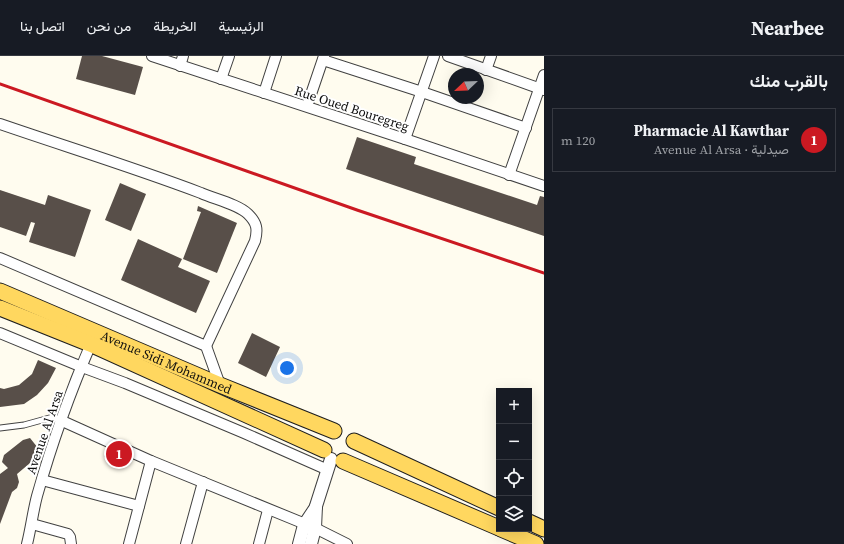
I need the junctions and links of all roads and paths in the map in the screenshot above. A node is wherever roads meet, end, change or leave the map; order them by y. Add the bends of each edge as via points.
1 (152, 56) edge
2 (228, 56) edge
3 (276, 56) edge
4 (434, 56) edge
5 (448, 56) edge
6 (490, 56) edge
7 (323, 58) edge
8 (182, 61) edge
9 (486, 70) junction
10 (544, 75) edge
11 (221, 79) junction
12 (542, 89) edge
13 (422, 92) junction
14 (264, 93) junction
15 (307, 106) junction
16 (0, 124) edge
17 (526, 128) junction
18 (405, 138) junction
19 (509, 175) junction
20 (544, 186) edge
21 (0, 258) edge
22 (0, 291) edge
23 (0, 308) edge
24 (0, 333) edge
25 (93, 338) junction
26 (206, 346) junction
27 (82, 367) junction
28 (220, 385) junction
29 (60, 420) junction
30 (0, 428) edge
31 (334, 431) junction
32 (354, 442) junction
33 (332, 460) junction
34 (151, 461) junction
35 (42, 480) junction
36 (203, 482) junction
37 (139, 506) junction
38 (496, 507) edge
39 (268, 510) junction
40 (532, 523) edge
41 (32, 524) junction
42 (310, 526) junction
43 (496, 526) edge
44 (544, 529) edge
45 (509, 532) edge
46 (27, 544) edge
47 (72, 544) edge
48 (128, 544) edge
49 (186, 544) edge
50 (259, 544) edge
51 (299, 544) edge
52 (311, 544) edge
53 (347, 544) edge
54 (536, 544) edge

1 - 8 street, Rue Oued Bouregreg
2 - 11 street
3 - 14 street
4 - 13 street
5 - 9 street
6 - 9 street
7 - 13 street
7 - 15 street
8 - 11 street, Rue Oued Bouregreg
9 - 12 street
10 - 12 street
11 - 14 street, Rue Oued Bouregreg
12 - 17 street
13 - 17 street
13 - 18 street
14 - 15 street, Rue Oued Bouregreg
15 - 18 street, Rue Oued Bouregreg
16 - 26 street via 230,204 247,213 258,229 255,241
17 - 19 street
18 - 19 street, Rue Oued Bouregreg
19 - 20 street, Rue Oued Bouregreg
21 - 26 street
22 - 25 main road, Avenue Sidi Mohammed
23 - 25 main road, Avenue Sidi Mohammed
24 - 27 street
25 - 27 street, Avenue Al Arsa
25 - 28 main road, Avenue Sidi Mohammed
25 - 33 main road, Avenue Sidi Mohammed
26 - 28 street
27 - 29 street, Avenue Al Arsa
27 - 33 street via 244,432
28 - 31 main road, Avenue Sidi Mohammed
29 - 30 lane via 53,417
29 - 34 street
29 - 35 street, Avenue Al Arsa
31 - 32 main road via 350,434
31 - 33 main road via 324,442
32 - 33 main road via 350,456
32 - 38 main road
33 - 42 street
33 - 43 main road, Avenue Sidi Mohammed
34 - 36 street
34 - 37 street
35 - 37 street
35 - 41 street, Avenue Al Arsa
36 - 39 street
36 - 49 street
37 - 48 street
39 - 42 street
39 - 50 street
40 - 44 main road
41 - 46 street, Avenue Al Arsa
41 - 47 street via 68,534
42 - 51 street
42 - 52 street
42 - 53 street
45 - 54 main road, Avenue Sidi Mohammed

